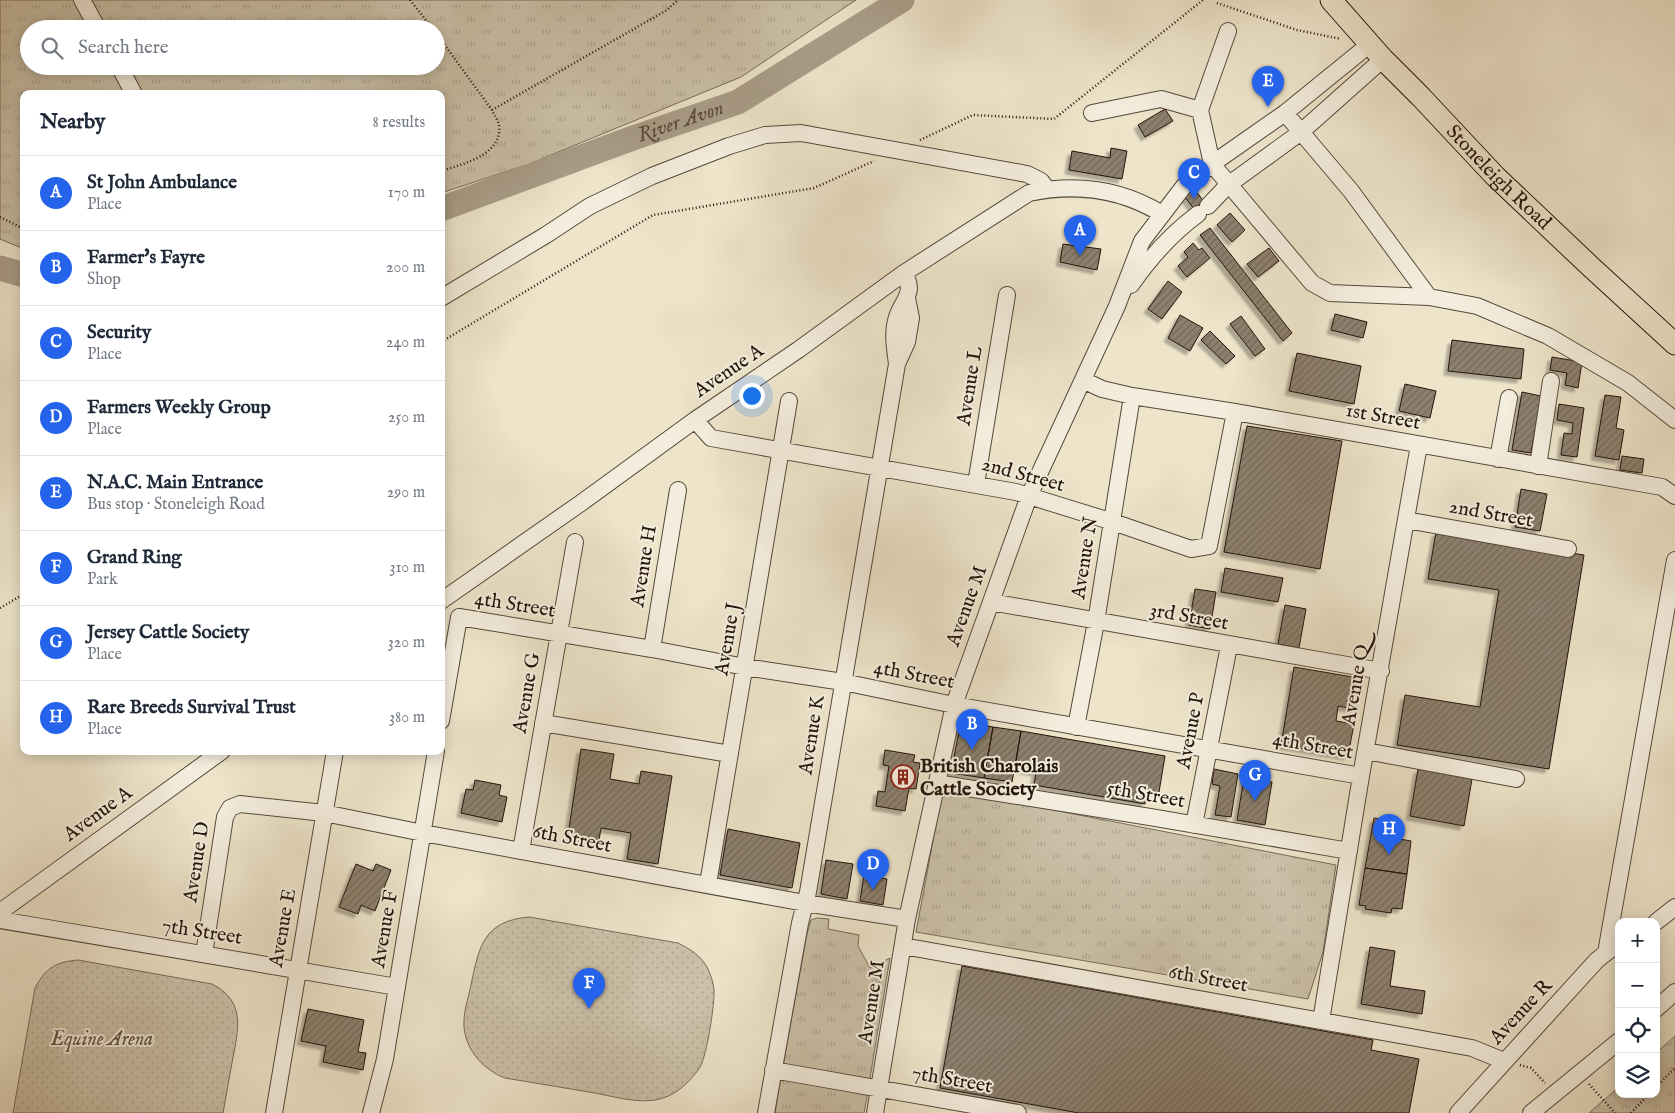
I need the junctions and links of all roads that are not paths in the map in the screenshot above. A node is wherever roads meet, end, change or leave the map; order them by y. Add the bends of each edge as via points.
1 (82, 0) edge
2 (1331, 0) edge
3 (93, 20) edge
4 (1228, 31) dead end
5 (1376, 52) junction
6 (124, 75) edge
7 (132, 90) edge
8 (1200, 110) junction
9 (1092, 113) dead end
10 (1285, 113) junction
11 (1301, 132) junction
12 (1212, 164) junction
13 (1228, 185) junction
14 (1047, 189) junction
15 (1162, 214) junction
16 (904, 273) junction
17 (1007, 295) dead end
18 (445, 296) edge
19 (1429, 297) junction
20 (1117, 306) junction
21 (1675, 344) edge
22 (1083, 380) junction
23 (1551, 381) dead end
24 (1132, 396) junction
25 (1509, 398) dead end
26 (789, 401) dead end
27 (1235, 412) junction
28 (695, 420) junction
29 (1675, 420) edge
30 (1419, 445) junction
31 (781, 450) junction
32 (1498, 459) junction
33 (1538, 466) junction
34 (880, 467) junction
35 (976, 484) junction
36 (678, 490) dead end
37 (1029, 496) junction
38 (1675, 496) edge
39 (1406, 520) junction
40 (1113, 522) junction
41 (574, 542) dead end
42 (1568, 549) dead end
43 (1675, 560) edge
44 (445, 598) edge
45 (991, 602) junction
46 (445, 603) edge
47 (458, 617) junction
48 (1096, 622) junction
49 (559, 633) junction
50 (1229, 646) junction
51 (652, 649) junction
52 (745, 667) junction
53 (1381, 671) junction
54 (842, 682) junction
55 (445, 697) edge
56 (954, 705) junction
57 (543, 723) junction
58 (1076, 726) junction
59 (1209, 749) junction
60 (1366, 751) junction
61 (730, 754) junction
62 (216, 755) edge
63 (334, 755) edge
64 (435, 755) edge
65 (1361, 776) junction
66 (1516, 779) dead end
67 (936, 783) junction
68 (230, 808) joint
69 (324, 814) junction
70 (1194, 825) junction
71 (423, 833) junction
72 (521, 851) junction
73 (1349, 851) junction
74 (708, 884) junction
75 (805, 903) junction
76 (1675, 907) edge
77 (0, 912) edge
78 (907, 918) junction
79 (1660, 919) edge
80 (0, 920) edge
81 (903, 946) junction
82 (1613, 948) edge
83 (204, 954) junction
84 (298, 969) junction
85 (397, 987) junction
86 (1675, 992) edge
87 (1657, 1008) edge
88 (1322, 1020) junction
89 (1615, 1044) edge
90 (1504, 1061) junction
91 (773, 1070) junction
92 (879, 1088) junction
93 (274, 1113) edge
94 (373, 1113) edge
95 (766, 1113) edge
96 (875, 1113) edge
97 (1018, 1113) edge
98 (1458, 1113) edge
99 (1531, 1113) edge

1 - 3 lane
2 - 5 main road, Stoneleigh Road
4 - 8 lane
5 - 10 lane
5 - 11 lane
5 - 21 main road, Stoneleigh Road via 1502,182
6 - 7 lane
8 - 9 lane via 1161,100
8 - 12 lane
10 - 11 lane
10 - 12 lane
11 - 13 lane
11 - 19 lane via 1351,191
12 - 13 lane
12 - 15 lane via 1184,186
13 - 19 lane via 1312,284 1330,293
13 - 20 lane via 1179,228 1139,274
14 - 15 lane, Avenue A via 1071,187 1123,195
14 - 16 lane, Avenue A via 1029,193
14 - 18 lane via 1041,181 1027,174 802,133 766,135 652,176 590,206
15 - 20 lane via 1142,241
16 - 28 lane, Avenue A
16 - 34 lane, Avenue K via 908,280 907,298 897,316 894,339 896,364
17 - 35 lane, Avenue L
19 - 29 lane via 1477,306 1548,336 1628,383
20 - 22 lane, Avenue M
22 - 24 lane, 1st Street via 1102,389
22 - 37 lane, Avenue M
23 - 33 lane
24 - 27 lane, 1st Street
24 - 40 lane, Avenue N
25 - 32 lane
26 - 31 lane, Avenue J
27 - 30 lane, 1st Street
27 - 40 lane, 2nd Street via 1209,546 1191,549
28 - 31 lane, 2nd Street via 711,438
28 - 44 lane, Avenue A
30 - 32 lane, 1st Street
30 - 39 lane, Avenue Q
31 - 34 lane, 2nd Street
31 - 52 lane, Avenue J
32 - 33 lane, 1st Street
33 - 38 lane, 1st Street via 1662,487
34 - 35 lane, 2nd Street
34 - 54 lane, Avenue K
35 - 37 lane, 2nd Street
36 - 51 lane, Avenue H
37 - 40 lane, 2nd Street
37 - 45 lane, Avenue M
39 - 42 lane, 2nd Street
39 - 53 lane, Avenue Q
40 - 48 lane, Avenue N
41 - 49 lane, Avenue G
43 - 82 lane
45 - 48 lane, 3rd Street
45 - 56 lane, Avenue M
46 - 47 lane
47 - 49 lane, 4th Street
47 - 55 lane
48 - 50 lane, 3rd Street
48 - 58 lane, Avenue N
49 - 51 lane, 4th Street
49 - 57 lane, Avenue G
50 - 53 lane, 3rd Street
50 - 59 lane, Avenue P
51 - 52 lane, 4th Street
52 - 54 lane, 4th Street
52 - 61 lane, Avenue J
53 - 60 lane, Avenue Q
54 - 56 lane, 4th Street
54 - 75 lane, Avenue K
56 - 58 lane, 4th Street
56 - 67 lane, Avenue M
57 - 61 lane
57 - 72 lane, Avenue G
58 - 59 lane, 4th Street
59 - 65 lane, 4th Street
59 - 70 lane, Avenue P
60 - 65 lane, Avenue Q
60 - 66 lane, 4th Street
61 - 74 lane, Avenue J
62 - 77 lane, Avenue A
63 - 69 lane, Avenue E
64 - 71 lane, Avenue F
65 - 73 lane, Avenue Q
67 - 70 lane, 5th Street
67 - 78 lane, Avenue M
68 - 69 lane, 6th Street via 240,804
68 - 83 lane, Avenue D
69 - 71 lane, 6th Street
69 - 84 lane, Avenue E
70 - 73 lane, 5th Street
71 - 72 lane, 6th Street
71 - 85 lane, Avenue F
72 - 74 lane, 6th Street
73 - 88 lane, Avenue Q
74 - 75 lane, 6th Street
75 - 78 lane, 6th Street
75 - 91 lane, Avenue K
76 - 79 lane
78 - 81 lane, Avenue M
80 - 83 lane, 7th Street
81 - 88 lane, 6th Street
81 - 92 lane, Avenue M
82 - 90 lane, Avenue R
83 - 84 lane, 7th Street
84 - 85 lane, 7th Street
84 - 93 lane, Avenue E
85 - 94 lane, Avenue F
86 - 87 lane
88 - 90 lane, 6th Street via 1472,1048
89 - 99 lane
90 - 98 lane, Avenue R
91 - 92 lane, 7th Street
91 - 95 lane, Avenue K
92 - 96 lane, Avenue M
92 - 97 lane, 7th Street

